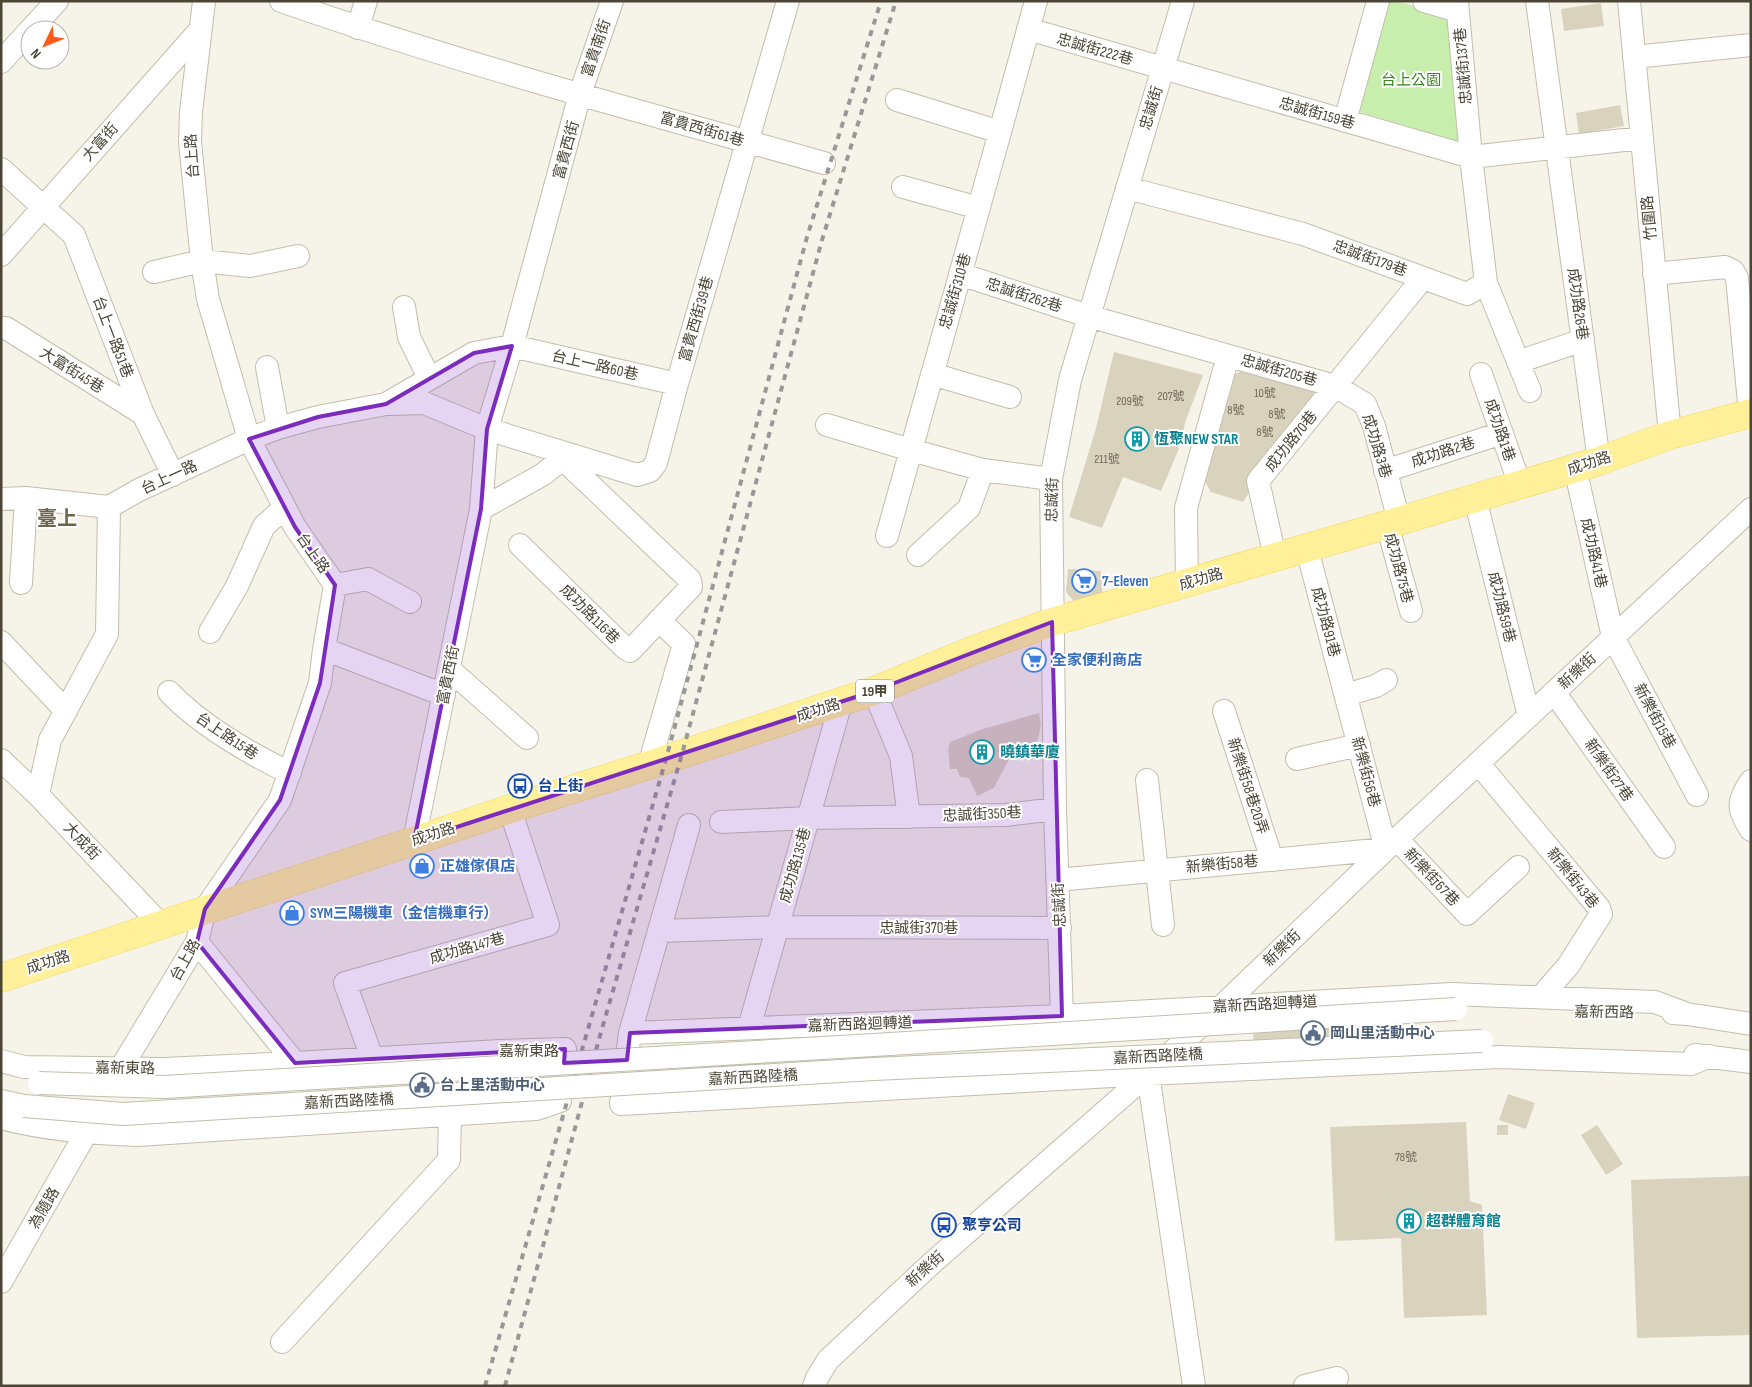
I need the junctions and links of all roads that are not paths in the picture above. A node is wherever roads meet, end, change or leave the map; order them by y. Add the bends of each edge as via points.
1 (57, 1) edge
2 (204, 1) edge
3 (281, 1) edge
4 (366, 1) edge
5 (612, 1) edge
6 (788, 1) edge
7 (1036, 1) edge
8 (1183, 1) edge
9 (1378, 1) edge
10 (1424, 1) edge
11 (1537, 1) edge
12 (1629, 1) edge
13 (1457, 6) edge
14 (358, 28) junction
15 (1028, 29) junction
16 (200, 30) junction
17 (16, 41) edge
18 (1751, 45) edge
19 (1634, 57) junction
20 (1163, 69) junction
21 (580, 94) junction
22 (896, 100) dead end
23 (1345, 121) junction
24 (1000, 132) junction
25 (1642, 138) junction
26 (747, 142) junction
27 (1556, 147) junction
28 (1471, 157) junction
29 (824, 164) dead end
30 (1, 169) edge
31 (904, 187) dead end
32 (1127, 188) junction
33 (43, 206) junction
34 (980, 208) junction
35 (1, 255) edge
36 (298, 256) dead end
37 (202, 261) junction
38 (154, 272) dead end
39 (960, 274) junction
40 (1654, 274) junction
41 (1423, 278) junction
42 (1486, 282) junction
43 (404, 307) dead end
44 (1088, 316) junction
45 (1, 328) edge
46 (1583, 340) junction
47 (512, 346) junction
48 (1228, 356) junction
49 (1518, 362) junction
50 (267, 367) dead end
51 (932, 374) junction
52 (1481, 374) dead end
53 (429, 378) junction
54 (677, 384) junction
55 (1335, 386) junction
56 (1530, 391) dead end
57 (1010, 397) dead end
58 (386, 404) junction
59 (1751, 413) edge
60 (142, 414) junction
61 (827, 425) dead end
62 (278, 428) junction
63 (487, 429) junction
64 (1502, 433) junction
65 (1670, 436) junction
66 (249, 439) junction
67 (911, 450) junction
68 (1587, 465) junction
69 (983, 470) junction
70 (1385, 470) junction
71 (173, 475) junction
72 (1051, 479) junction
73 (1520, 485) junction
74 (26, 498) junction
75 (1475, 498) junction
76 (1, 499) edge
77 (109, 507) junction
78 (284, 508) junction
79 (1751, 509) edge
80 (481, 510) junction
81 (1393, 523) junction
82 (887, 536) dead end
83 (520, 545) dead end
84 (1307, 549) junction
85 (918, 555) dead end
86 (1275, 557) junction
87 (21, 583) dead end
88 (1187, 583) junction
89 (335, 585) junction
90 (410, 602) dead end
91 (1411, 611) dead end
92 (659, 620) junction
93 (1052, 622) junction
94 (210, 632) dead end
95 (1613, 637) junction
96 (1, 642) edge
97 (324, 649) junction
98 (449, 669) junction
99 (1386, 680) dead end
100 (874, 691) junction
101 (169, 692) dead end
102 (1554, 692) junction
103 (444, 695) junction
104 (1346, 695) junction
105 (841, 702) junction
106 (66, 711) junction
107 (1224, 711) dead end
108 (1528, 716) junction
109 (527, 738) dead end
110 (1358, 745) junction
111 (1297, 759) dead end
112 (1, 760) edge
113 (1478, 763) junction
114 (649, 765) junction
115 (290, 773) junction
116 (1147, 780) dead end
117 (1751, 781) edge
118 (38, 795) junction
119 (1697, 795) dead end
120 (1746, 804) edge
121 (510, 809) junction
122 (1055, 809) junction
123 (909, 817) junction
124 (809, 818) junction
125 (720, 822) dead end
126 (689, 825) dead end
127 (1751, 830) edge
128 (414, 841) junction
129 (1391, 844) junction
130 (1664, 847) dead end
131 (1272, 860) junction
132 (1518, 867) dead end
133 (1157, 870) junction
134 (1058, 880) junction
135 (205, 909) junction
136 (161, 925) junction
137 (1163, 925) dead end
138 (778, 927) junction
139 (1060, 928) junction
140 (659, 931) junction
141 (198, 942) junction
142 (1, 978) edge
143 (1389, 998) junction
144 (1540, 998) junction
145 (1222, 1006) junction
146 (1456, 1008) joint
147 (1687, 1014) junction
148 (1062, 1016) junction
149 (1751, 1024) edge
150 (749, 1028) junction
151 (630, 1033) junction
152 (1710, 1056) junction
153 (372, 1058) junction
154 (1, 1061) edge
155 (1392, 1062) junction
156 (1751, 1062) edge
157 (295, 1063) junction
158 (121, 1068) junction
159 (1148, 1074) junction
160 (1, 1076) edge
161 (1, 1101) edge
162 (450, 1115) junction
163 (1, 1118) edge
164 (298, 1125) junction
165 (86, 1133) junction
166 (1, 1282) edge
167 (282, 1342) dead end
168 (1337, 1378) dead end
169 (814, 1386) edge
170 (1194, 1386) edge
171 (1305, 1386) edge

1 - 17 street
2 - 16 street, 台上路
3 - 14 street
4 - 14 street
5 - 21 street, 富貴南街
6 - 26 street, 富貴西街39巷
7 - 15 street, 忠誠街310巷
8 - 20 street, 忠誠街
9 - 23 street
10 - 13 street, 忠誠街137巷
11 - 27 street, 成功路26巷
12 - 19 street, 竹圍路
13 - 28 street, 忠誠街137巷
14 - 21 street
15 - 20 street, 忠誠街222巷
15 - 24 street, 忠誠街310巷
16 - 33 street, 大富街
16 - 37 street, 台上路 via 190,142
18 - 19 street
19 - 25 street, 竹圍路
20 - 23 street, 忠誠街159巷
20 - 32 street, 忠誠街
21 - 26 street, 富貴西街61巷
21 - 47 street, 富貴西街
22 - 24 street
23 - 28 street, 忠誠街159巷
24 - 34 street, 忠誠街310巷
25 - 27 street
25 - 40 street, 竹圍路
26 - 29 street, 富貴西街61巷
26 - 54 street, 富貴西街39巷
27 - 28 street
27 - 46 street, 成功路26巷
28 - 42 street
30 - 33 street, 台上一路51巷
31 - 34 street
32 - 41 street, 忠誠街179巷 via 1303,234
32 - 44 street, 忠誠街
33 - 35 street, 大富街
33 - 60 street, 台上一路51巷 via 74,235
34 - 39 street, 忠誠街310巷
36 - 37 street via 250,266
37 - 38 street
37 - 66 street, 台上路 via 208,299
39 - 44 street, 忠誠街262巷
39 - 51 street, 忠誠街310巷
40 - 59 street via 1725,267 1733,271 1737,278
40 - 65 street, 竹圍路
41 - 42 street, 忠誠街179巷 via 1467,294
41 - 55 street, 忠誠街205巷
42 - 49 street
43 - 53 street via 410,337
44 - 48 street, 忠誠街205巷
44 - 72 street, 忠誠街 via 1070,380
45 - 60 street, 大富街45巷 via 6,328
46 - 49 street
46 - 68 street, 成功路26巷
47 - 53 street, 台上一路 via 474,353
47 - 54 street, 台上一路60巷
47 - 63 street, 富貴西街
48 - 55 street, 忠誠街205巷
48 - 88 street via 1186,508
49 - 56 street
50 - 62 street
51 - 57 street
51 - 67 street, 忠誠街310巷
52 - 64 street, 成功路1巷
53 - 58 street, 台上一路
54 - 63 street, 富貴西街39巷 via 656,462 650,471 637,475
55 - 70 street, 成功路3巷 via 1365,404
55 - 86 street, 成功路70巷 via 1258,481
58 - 62 street, 台上一路
58 - 63 street, 富貴西街39巷 via 424,403
59 - 65 main road, 成功路 / 19甲
60 - 71 street, 台上一路51巷
61 - 67 street
62 - 66 street, 台上一路
63 - 80 street, 富貴西街
64 - 70 street, 成功路2巷
64 - 73 street, 成功路1巷
65 - 68 main road, 成功路 / 19甲
66 - 71 street, 台上一路
66 - 78 street, 台上路
67 - 69 street
67 - 82 street, 忠誠街310巷
68 - 73 main road, 成功路 / 19甲
68 - 95 street, 成功路41巷
69 - 72 street
69 - 85 street via 969,508
70 - 81 street, 成功路3巷
71 - 77 street, 台上一路
72 - 93 street, 忠誠街
73 - 75 main road, 成功路 / 19甲
74 - 76 street
74 - 77 street
74 - 87 street
75 - 81 main road, 成功路 / 19甲
75 - 108 street, 成功路59巷
77 - 106 street via 107,634
78 - 89 street, 台上路
78 - 94 street via 264,526 237,586
79 - 95 street, 新樂街
80 - 92 street via 559,462 566,462 690,580 691,587
80 - 98 street, 富貴西街
81 - 84 main road, 成功路 / 19甲
81 - 91 street, 成功路75巷
83 - 92 street, 成功路116巷 via 630,651
84 - 86 main road, 成功路 / 19甲
84 - 104 street, 成功路91巷
86 - 88 main road, 成功路 / 19甲
88 - 93 main road, 成功路 / 19甲
89 - 90 street via 368,579
89 - 97 street, 台上路
92 - 114 street via 684,644
93 - 100 main road, 成功路 / 19甲
93 - 122 street, 忠誠街
95 - 102 street, 新樂街
95 - 119 street, 新樂街15巷
96 - 106 street
97 - 103 street
97 - 115 street, 台上路 via 320,683
98 - 103 street, 富貴西街
98 - 109 street
99 - 104 street
100 - 105 main road, 成功路 / 19甲
100 - 123 street via 901,756
101 - 115 street, 台上路15巷 via 199,718 253,755
102 - 108 street, 新樂街
102 - 130 street, 新樂街27巷
103 - 128 street, 富貴西街
104 - 110 street, 新樂街56巷
105 - 114 main road, 成功路 / 19甲
105 - 124 street, 成功路135巷
106 - 118 street via 50,740
107 - 131 street, 新樂街58巷20弄
108 - 113 street, 新樂街
110 - 111 street
110 - 129 street, 新樂街56巷
112 - 118 street, 大成街
113 - 129 street, 新樂街
113 - 144 street, 新樂街43巷 via 1601,914 1568,966
114 - 121 main road, 成功路 / 19甲
115 - 135 street, 台上路 via 280,800
116 - 133 street
117 - 120 street via 1742,794
118 - 136 street, 大成街
120 - 127 street via 1740,812
121 - 128 main road, 成功路 / 19甲
121 - 153 street, 成功路147巷 via 548,925 345,984
122 - 123 street, 忠誠街350巷 via 1006,815
122 - 134 street, 忠誠街
123 - 124 street, 忠誠街350巷
124 - 125 street, 忠誠街350巷
124 - 138 street, 成功路135巷
126 - 140 street
128 - 135 main road, 成功路 / 19甲
129 - 131 street, 新樂街58巷
129 - 132 street, 新樂街67巷 via 1467,914
129 - 145 street, 新樂街
131 - 133 street, 新樂街58巷
133 - 134 street, 新樂街58巷
133 - 137 street
134 - 139 street, 忠誠街
135 - 136 main road, 成功路 / 19甲
135 - 141 street, 台上路
136 - 142 main road, 成功路 / 19甲
138 - 139 street, 忠誠街370巷
138 - 140 street, 忠誠街370巷
138 - 150 street, 成功路135巷
139 - 148 street, 忠誠街
140 - 151 street
141 - 157 street
141 - 158 street, 台上路
143 - 144 street, 嘉新西路迴轉道 via 1452,994
143 - 145 street, 嘉新西路迴轉道
143 - 155 street
144 - 147 street, 嘉新西路迴轉道 via 1655,1002
145 - 148 street, 嘉新西路迴轉道
145 - 159 street, 新樂街
146 - 147 street, 嘉新西路
146 - 160 street, 嘉新西路陸橋, bridge via 164,1087 39,1083
147 - 149 street, 嘉新西路
148 - 150 street, 嘉新西路迴轉道
150 - 151 street, 嘉新西路迴轉道
151 - 159 street via 621,1104
152 - 155 street via 1691,1064 1499,1057
152 - 156 street
152 - 161 street, 嘉新西路陸橋, bridge via 1482,1041 874,1069 123,1114 24,1106
153 - 157 street, 嘉新東路
153 - 162 street, 嘉新東路 via 565,1049 560,1101 536,1109
154 - 158 street, 嘉新東路 via 24,1067
155 - 159 street
157 - 158 street, 嘉新東路
157 - 164 street
159 - 169 street, 新樂街 via 932,1262 828,1360
159 - 170 street
162 - 164 street, 嘉新東路
162 - 167 street via 449,1160
163 - 165 street, 嘉新東路
164 - 165 street, 嘉新東路 via 138,1135
165 - 166 street, 為隨路
168 - 171 street

